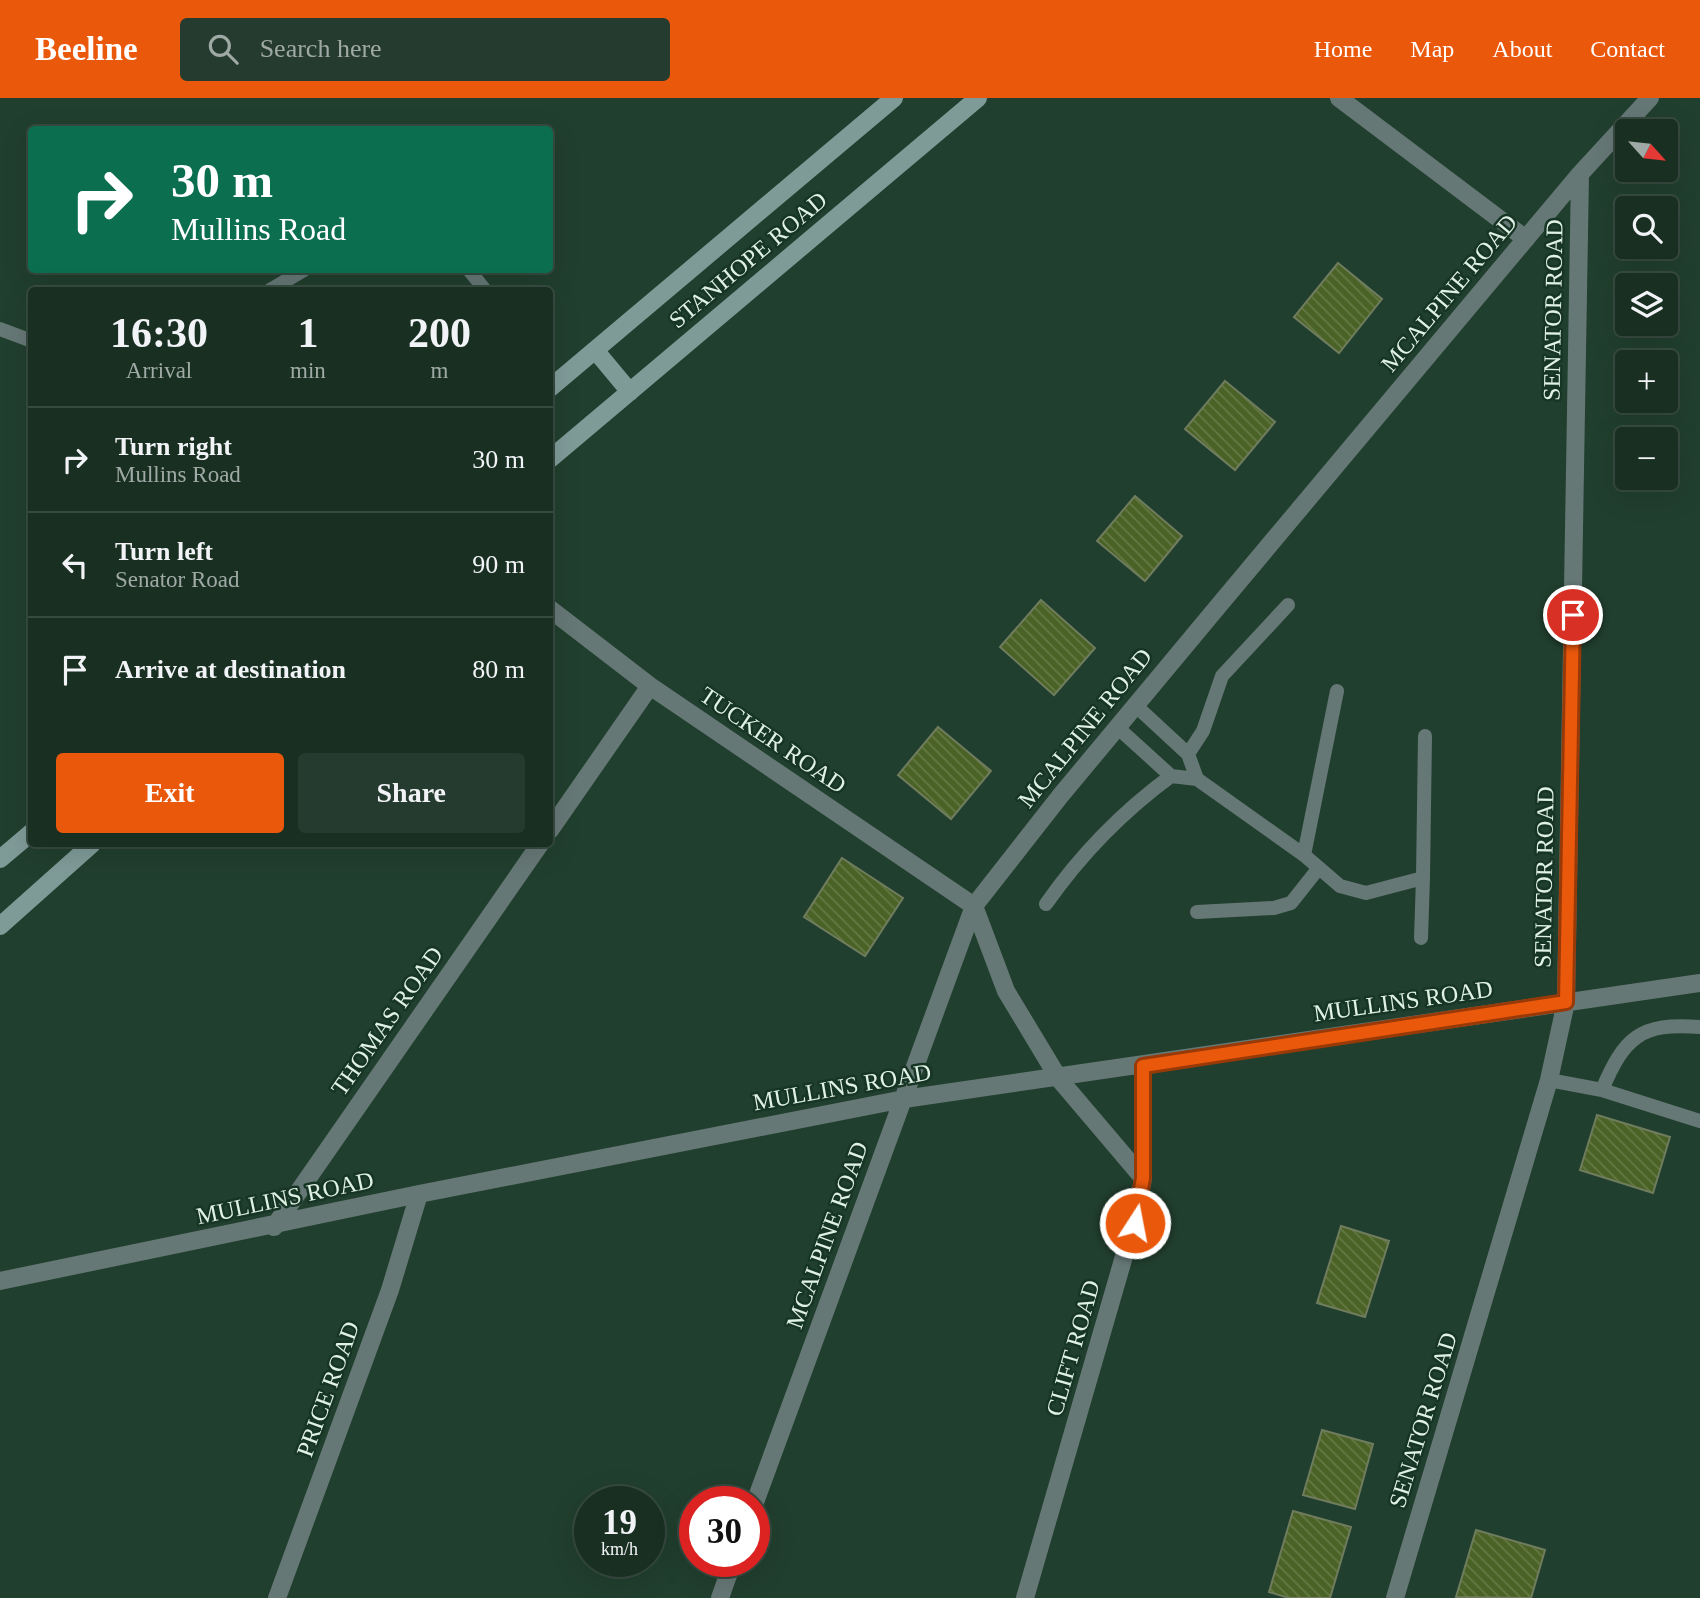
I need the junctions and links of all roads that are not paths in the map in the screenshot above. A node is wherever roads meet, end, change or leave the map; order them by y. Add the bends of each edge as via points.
1 (894, 98) edge
2 (978, 98) edge
3 (1339, 98) edge
4 (1650, 98) edge
5 (1580, 174) junction
6 (1526, 239) junction
7 (299, 273) edge
8 (471, 273) edge
9 (275, 287) edge
10 (483, 287) edge
11 (0, 329) edge
12 (28, 340) edge
13 (595, 350) junction
14 (553, 381) edge
15 (629, 392) junction
16 (553, 455) edge
17 (1288, 605) dead end
18 (553, 611) edge
19 (650, 686) junction
20 (1337, 691) dead end
21 (1135, 705) junction
22 (1116, 727) junction
23 (1426, 736) dead end
24 (1188, 754) junction
25 (1171, 776) junction
26 (1197, 779) junction
27 (553, 826) edge
28 (28, 835) edge
29 (89, 847) edge
30 (538, 847) edge
31 (3, 853) edge
32 (1304, 855) junction
33 (1318, 869) junction
34 (1423, 878) junction
35 (1045, 904) dead end
36 (974, 906) junction
37 (1196, 912) dead end
38 (0, 926) edge
39 (1421, 938) dead end
40 (1700, 983) edge
41 (1566, 1002) junction
42 (1700, 1027) edge
43 (1143, 1066) junction
44 (1059, 1079) junction
45 (1549, 1080) junction
46 (1602, 1090) junction
47 (904, 1099) junction
48 (1700, 1121) edge
49 (1143, 1178) junction
50 (419, 1194) junction
51 (274, 1227) junction
52 (0, 1282) edge
53 (761, 1486) edge
54 (727, 1577) edge
55 (277, 1598) edge
56 (720, 1598) edge
57 (1025, 1598) edge
58 (1395, 1598) edge

1 - 13 main road, STANHOPE ROAD
2 - 15 main road, STANHOPE ROAD
3 - 6 street
4 - 5 street, MCALPINE ROAD
5 - 6 street, MCALPINE ROAD
5 - 41 street, SENATOR ROAD
6 - 21 street, MCALPINE ROAD
7 - 9 lane
8 - 10 lane
11 - 12 lane
13 - 14 main road, STANHOPE ROAD
13 - 15 main road
15 - 16 main road, STANHOPE ROAD
17 - 24 lane via 1222,676 1203,731
18 - 19 street, TUCKER ROAD
19 - 27 street
19 - 36 street, TUCKER ROAD
20 - 32 lane
21 - 22 street, MCALPINE ROAD
21 - 24 lane
22 - 25 lane
22 - 36 street, MCALPINE ROAD
23 - 34 lane
24 - 26 lane
25 - 26 lane
25 - 35 lane via 1097,840
26 - 32 lane
28 - 31 main road
29 - 38 main road
30 - 51 street, THOMAS ROAD
32 - 33 lane
33 - 34 lane via 1353,892 1366,893
33 - 37 lane via 1291,903
34 - 39 lane
36 - 44 street via 1006,991
36 - 47 street, MCALPINE ROAD
40 - 41 street, MULLINS ROAD
41 - 43 street, MULLINS ROAD
41 - 45 street, SENATOR ROAD
42 - 46 lane via 1646,1031 1628,1042
43 - 44 street, MULLINS ROAD
43 - 49 street, CLIFT ROAD
44 - 47 street, MULLINS ROAD
44 - 49 street
45 - 46 lane
45 - 58 street, SENATOR ROAD
46 - 48 lane
47 - 50 street, MULLINS ROAD
47 - 53 street, MCALPINE ROAD
49 - 57 street, CLIFT ROAD via 1131,1238
50 - 51 street, MULLINS ROAD
50 - 55 street, PRICE ROAD via 390,1290
51 - 52 street, MULLINS ROAD
54 - 56 street

